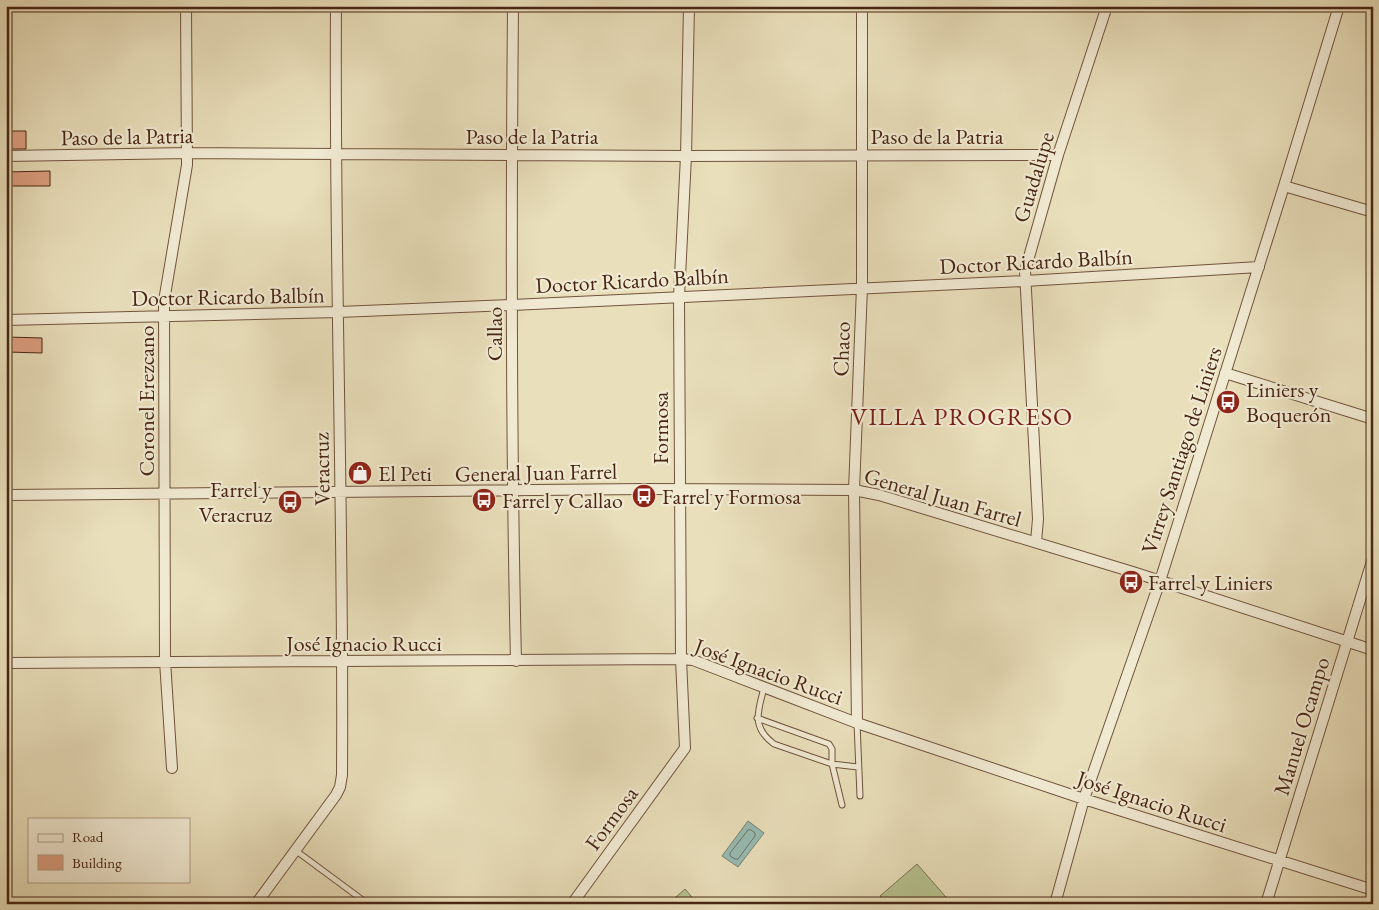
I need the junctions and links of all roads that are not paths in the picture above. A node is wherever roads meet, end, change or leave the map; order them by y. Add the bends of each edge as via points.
1 (186, 6) edge
2 (336, 6) edge
3 (513, 6) edge
4 (689, 6) edge
5 (862, 6) edge
6 (1107, 6) edge
7 (1339, 6) edge
8 (188, 153) junction
9 (512, 154) junction
10 (335, 155) junction
11 (862, 155) junction
12 (1058, 155) junction
13 (6, 156) edge
14 (686, 156) junction
15 (1284, 186) junction
16 (1373, 212) edge
17 (1259, 267) junction
18 (1025, 281) junction
19 (862, 287) junction
20 (679, 297) junction
21 (512, 305) junction
22 (339, 312) junction
23 (164, 316) junction
24 (6, 320) edge
25 (1225, 373) junction
26 (1373, 418) edge
27 (679, 490) junction
28 (854, 490) junction
29 (512, 491) junction
30 (340, 492) junction
31 (165, 493) junction
32 (6, 495) edge
33 (1036, 542) junction
34 (1373, 558) edge
35 (1160, 581) junction
36 (1346, 642) junction
37 (1373, 650) edge
38 (681, 659) junction
39 (165, 661) junction
40 (516, 661) junction
41 (343, 662) junction
42 (6, 663) edge
43 (764, 687) junction
44 (757, 718) junction
45 (857, 724) junction
46 (832, 764) junction
47 (858, 767) junction
48 (172, 768) dead end
49 (860, 796) dead end
50 (1084, 799) junction
51 (842, 805) dead end
52 (295, 850) junction
53 (1279, 862) junction
54 (1373, 890) edge
55 (256, 904) edge
56 (368, 904) edge
57 (572, 904) edge
58 (1055, 904) edge
59 (1266, 904) edge

1 - 8 street, Coronel Erezcano
2 - 10 street, Veracruz
3 - 9 street, Callao
4 - 14 street, Formosa
5 - 11 street, Chaco
6 - 12 street, Guadalupe
7 - 15 street, Virrey Santiago de Liniers
8 - 10 street, Paso de la Patria
8 - 13 street, Paso de la Patria
8 - 23 street, Coronel Erezcano
9 - 10 street, Paso de la Patria
9 - 14 street, Paso de la Patria
9 - 21 street, Callao
10 - 22 street, Veracruz
11 - 12 street, Paso de la Patria
11 - 14 street, Paso de la Patria
11 - 19 street, Chaco
12 - 18 street, Guadalupe via 1026,263
14 - 20 street, Formosa
15 - 16 street
15 - 17 street, Virrey Santiago de Liniers
17 - 18 street, Doctor Ricardo Balbín
17 - 25 street, Virrey Santiago de Liniers
18 - 19 street, Doctor Ricardo Balbín
18 - 33 street, Guadalupe via 1038,519
19 - 20 street, Doctor Ricardo Balbín
19 - 28 street, Chaco
20 - 21 street, Doctor Ricardo Balbín
20 - 27 street, Formosa
21 - 22 street, Doctor Ricardo Balbín
21 - 29 street, Callao
22 - 23 street, Doctor Ricardo Balbín
22 - 30 street, Veracruz
23 - 24 street, Doctor Ricardo Balbín
23 - 31 street, Coronel Erezcano
25 - 26 street
25 - 35 street, Virrey Santiago de Liniers
27 - 28 street, General Juan Farrel
27 - 29 street, General Juan Farrel
27 - 38 street, Formosa
28 - 33 street, General Juan Farrel
28 - 45 street, Chaco
29 - 30 street, General Juan Farrel
29 - 40 street, Callao
30 - 31 street, General Juan Farrel
30 - 41 street, Veracruz
31 - 32 street, General Juan Farrel
31 - 39 street, Coronel Erezcano
33 - 35 street, General Juan Farrel
34 - 36 street, Manuel Ocampo
35 - 36 street, General Juan Farrel
35 - 50 street, Virrey Santiago de Liniers
36 - 37 street, General Juan Farrel
36 - 53 street, Manuel Ocampo
38 - 40 street, José Ignacio Rucci
38 - 43 street, José Ignacio Rucci via 699,662
38 - 57 street, Formosa via 683,751
39 - 41 street, José Ignacio Rucci
39 - 42 street, José Ignacio Rucci
39 - 48 street, Coronel Erezcano
40 - 41 street, José Ignacio Rucci
41 - 52 street, Veracruz via 340,787
43 - 44 lane
43 - 45 street, José Ignacio Rucci
44 - 46 lane via 762,732 774,744
44 - 46 lane via 829,744
45 - 47 lane
45 - 50 street, José Ignacio Rucci
46 - 47 lane
46 - 51 lane
47 - 49 lane
50 - 53 street, José Ignacio Rucci
50 - 58 street, Virrey Santiago de Liniers
52 - 55 street, Veracruz
52 - 56 lane
53 - 54 street, José Ignacio Rucci
53 - 59 street, Manuel Ocampo

